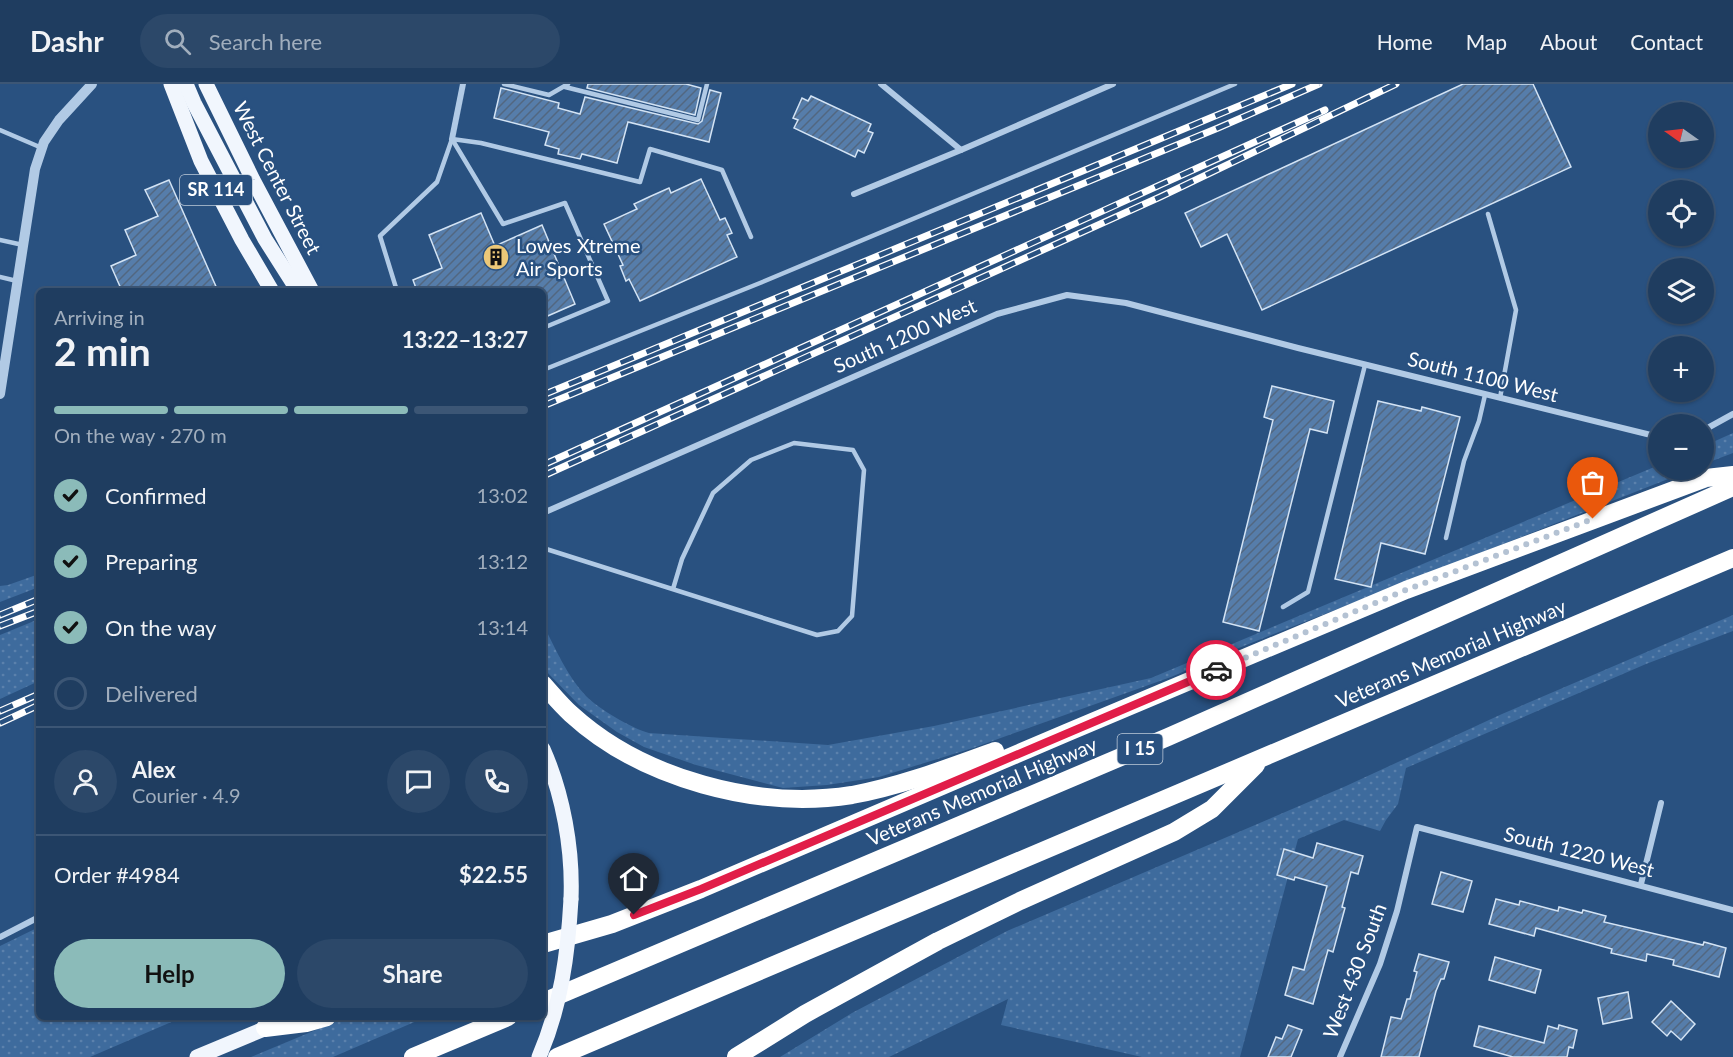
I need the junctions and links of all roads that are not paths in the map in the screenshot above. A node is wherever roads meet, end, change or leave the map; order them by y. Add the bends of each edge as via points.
1 (92, 84) edge
2 (171, 84) edge
3 (186, 84) edge
4 (206, 84) edge
5 (463, 84) edge
6 (504, 84) edge
7 (707, 84) edge
8 (881, 84) edge
9 (1113, 84) edge
10 (1235, 84) edge
11 (567, 86) edge
12 (0, 130) edge
13 (452, 139) junction
14 (42, 148) junction
15 (961, 150) junction
16 (854, 194) dead end
17 (1488, 214) dead end
18 (751, 237) dead end
19 (0, 240) edge
20 (23, 245) junction
21 (0, 277) edge
22 (17, 282) junction
23 (270, 288) edge
24 (296, 288) edge
25 (310, 288) edge
26 (396, 288) edge
27 (546, 327) edge
28 (1298, 348) joint
29 (1365, 365) junction
30 (546, 369) edge
31 (2, 373) edge
32 (0, 394) edge
33 (1485, 395) junction
34 (1500, 398) junction
35 (1733, 414) edge
36 (1714, 424) edge
37 (1648, 434) edge
38 (1733, 475) edge
39 (1733, 487) edge
40 (546, 512) edge
41 (1446, 538) dead end
42 (546, 549) edge
43 (1733, 558) edge
44 (672, 589) junction
45 (1283, 607) dead end
46 (546, 687) edge
47 (1066, 733) junction
48 (546, 758) edge
49 (1264, 758) junction
50 (1661, 803) dead end
51 (1417, 827) joint
52 (1641, 884) junction
53 (1733, 910) edge
54 (36, 919) edge
55 (0, 937) edge
56 (546, 943) edge
57 (546, 1001) edge
58 (285, 1020) edge
59 (316, 1020) edge
60 (501, 1020) edge
61 (265, 1028) junction
62 (197, 1057) edge
63 (413, 1057) edge
64 (538, 1057) edge
65 (557, 1057) edge
66 (736, 1057) edge
67 (1340, 1057) edge

1 - 14 street via 59,120
2 - 23 main road, SR 114 via 201,161
3 - 24 main road via 265,239
4 - 25 main road, West Center Street / SR 114
5 - 13 street
6 - 11 lane via 549,95
7 - 11 lane via 698,120
8 - 15 street
9 - 15 street
10 - 30 lane
12 - 14 lane
13 - 18 lane via 640,182 650,149 722,170
13 - 26 lane via 437,182 380,236
13 - 27 lane via 503,224 565,203 608,301
14 - 20 street
15 - 16 street
17 - 34 lane via 1516,310
19 - 20 lane
20 - 22 street
21 - 22 lane
22 - 31 street
28 - 29 street, South 1100 West
28 - 40 street, South 1200 West via 1126,303 1067,294 997,314
29 - 33 street, South 1100 West
29 - 45 lane via 1308,592
31 - 32 street
33 - 34 street, South 1100 West
33 - 41 lane
34 - 37 street, South 1100 West
35 - 36 street
38 - 47 highway via 1706,478 1425,583
39 - 57 highway, Veterans Memorial Highway / I 15 via 1146,746
42 - 44 lane
43 - 49 highway, Veterans Memorial Highway
44 - 44 lane via 817,635 838,631 852,616 864,470 853,450 794,443 751,460 713,493
46 - 47 highway via 597,734 659,769 716,788 785,798 851,795 892,786 1028,740
47 - 56 highway via 701,889 612,924
48 - 64 main road, bridge via 562,809 571,899 558,1002
49 - 65 highway, Veterans Memorial Highway
49 - 66 highway via 1212,809 1189,824 938,940
50 - 52 street
51 - 52 street, South 1220 West
51 - 67 street, West 430 South via 1380,964
52 - 53 street, South 1220 West
54 - 55 street
58 - 61 main road
59 - 61 highway
60 - 63 highway
61 - 62 main road

